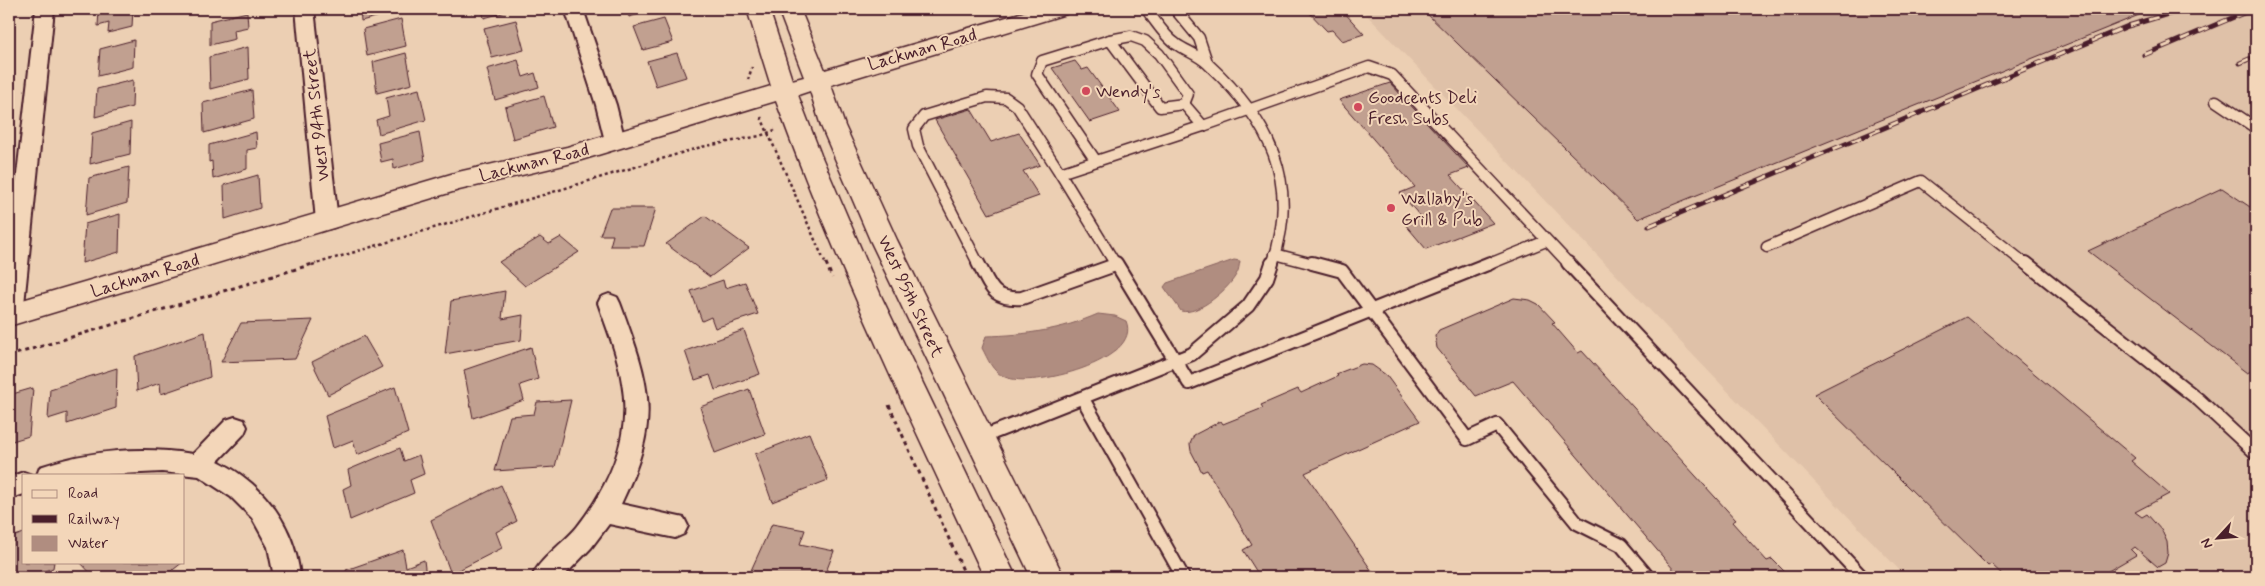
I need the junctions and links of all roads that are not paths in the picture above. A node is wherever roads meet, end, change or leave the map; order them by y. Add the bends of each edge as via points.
1 (45, 9) edge
2 (305, 9) edge
3 (574, 9) edge
4 (758, 9) edge
5 (789, 9) edge
6 (1058, 9) edge
7 (1146, 9) edge
8 (1175, 9) edge
9 (1110, 40) junction
10 (1207, 62) junction
11 (818, 80) junction
12 (784, 90) junction
13 (2216, 101) dead end
14 (1184, 104) junction
15 (1251, 109) junction
16 (1204, 126) junction
17 (2256, 128) edge
18 (615, 140) junction
19 (1096, 161) junction
20 (1060, 173) junction
21 (327, 220) junction
22 (1546, 241) junction
23 (1768, 247) dead end
24 (1275, 254) junction
25 (1115, 265) junction
26 (609, 303) dead end
27 (1370, 311) junction
28 (10, 314) edge
29 (1175, 360) junction
30 (1083, 399) junction
31 (235, 427) dead end
32 (980, 438) junction
33 (2256, 453) edge
34 (198, 465) junction
35 (53, 474) edge
36 (22, 484) edge
37 (9, 488) edge
38 (604, 512) junction
39 (675, 526) dead end
40 (287, 577) edge
41 (545, 577) edge
42 (1000, 577) edge
43 (1048, 577) edge
44 (1183, 577) edge
45 (1648, 577) edge
46 (1862, 577) edge

1 - 28 street
2 - 21 street, West 94th Street
3 - 18 street
4 - 12 main road
5 - 11 main road, West 95th Street
6 - 11 main road, Lackman Road
7 - 10 lane via 1174,43
8 - 10 lane via 1199,38
9 - 14 lane via 1160,107
9 - 14 lane via 1137,37 1152,46 1188,94
9 - 19 lane via 1042,61 1037,74
10 - 15 lane
11 - 12 main road, Lackman Road
11 - 32 main road, West 95th Street via 854,174
12 - 18 main road, Lackman Road
12 - 42 main road via 800,137 856,270
13 - 17 lane
14 - 16 lane
15 - 16 lane
15 - 22 lane via 1369,67 1392,75
15 - 24 lane via 1278,163 1284,197
16 - 19 lane
18 - 21 main road, Lackman Road via 568,155 458,181
19 - 20 lane
20 - 25 lane
20 - 25 lane via 1023,114 1006,98 987,97 924,116 914,129 918,146 992,290 1006,300 1022,298
21 - 28 main road, Lackman Road
22 - 27 lane
22 - 46 lane
23 - 33 lane via 1921,181 2199,400
24 - 27 lane via 1342,271
24 - 29 lane via 1267,278 1248,306 1192,354
25 - 29 lane
26 - 38 street via 631,368 636,395 634,430 627,462
27 - 29 lane via 1189,383
27 - 45 lane via 1467,438 1497,425 1577,522 1621,545
29 - 30 lane
30 - 32 lane
30 - 44 lane
31 - 34 street
32 - 43 main road, West 95th Street
34 - 35 street via 163,461 122,462
34 - 40 street via 236,485 269,518 279,538
36 - 37 street
38 - 39 street
38 - 41 street via 580,543

